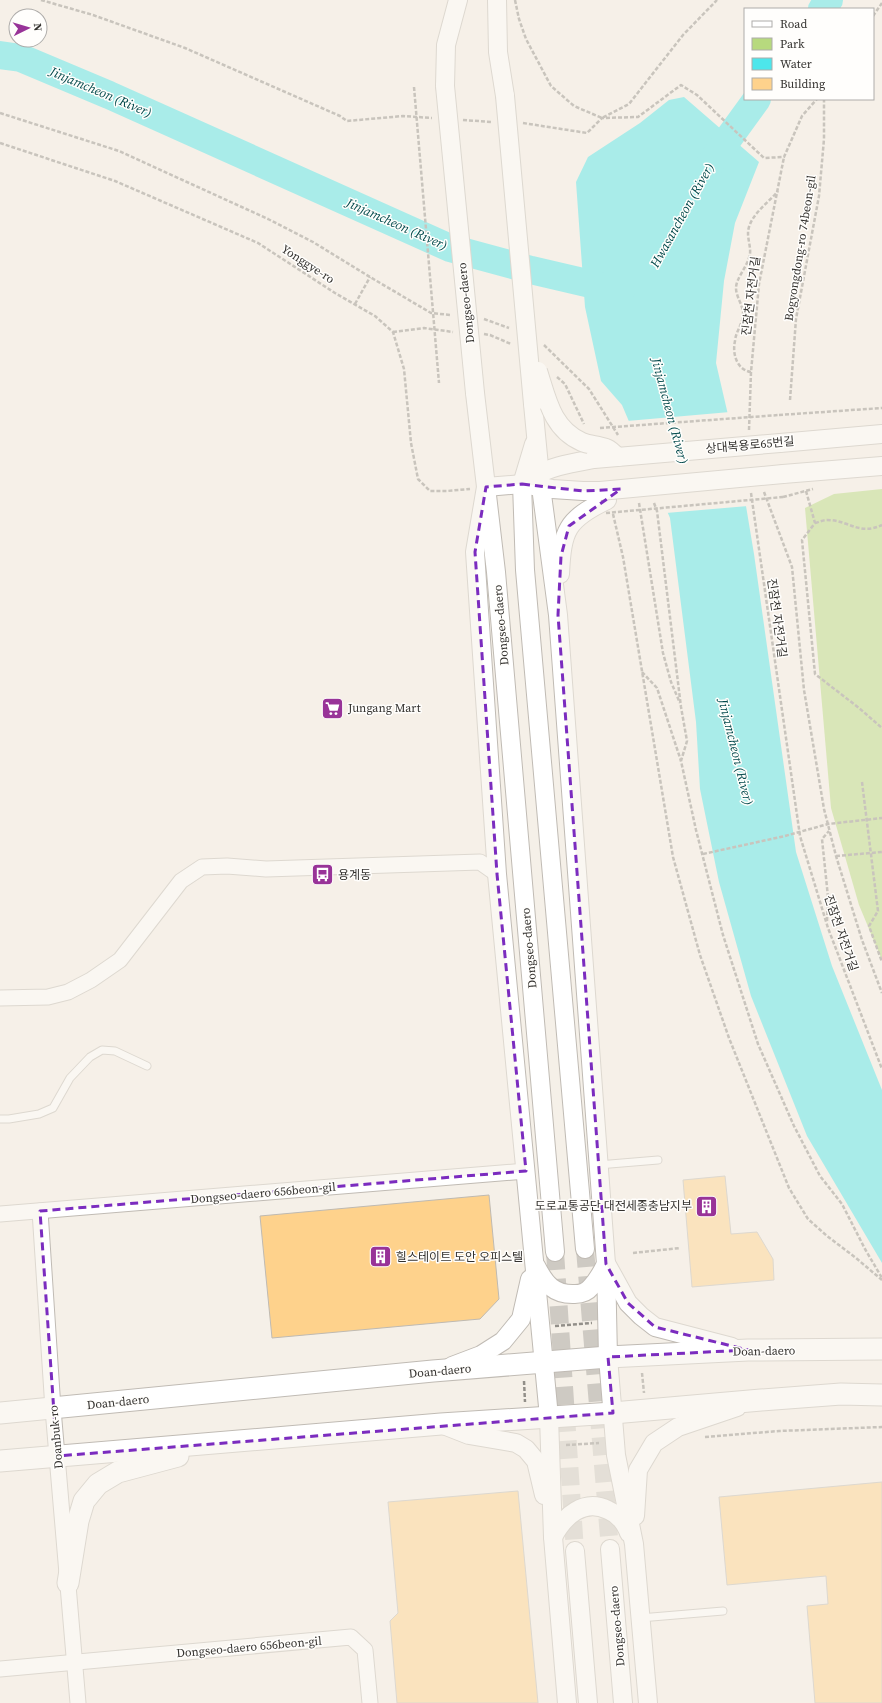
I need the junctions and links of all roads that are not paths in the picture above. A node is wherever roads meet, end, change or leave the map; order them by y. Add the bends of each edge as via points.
1 (458, 0) edge
2 (497, 0) edge
3 (522, 346) junction
4 (536, 434) junction
5 (882, 434) edge
6 (619, 457) junction
7 (882, 466) edge
8 (541, 480) junction
9 (522, 484) junction
10 (486, 486) junction
11 (606, 502) junction
12 (558, 615) junction
13 (497, 874) junction
14 (0, 998) edge
15 (147, 1066) dead end
16 (0, 1119) edge
17 (658, 1160) dead end
18 (598, 1165) junction
19 (526, 1171) junction
20 (40, 1211) junction
21 (0, 1214) edge
22 (585, 1249) tunnel mouth
23 (555, 1252) tunnel mouth
24 (534, 1262) junction
25 (606, 1264) junction
26 (880, 1349) edge
27 (748, 1350) junction
28 (608, 1357) junction
29 (544, 1362) junction
30 (433, 1371) junction
31 (882, 1395) edge
32 (761, 1400) junction
33 (53, 1409) junction
34 (0, 1413) edge
35 (613, 1413) junction
36 (549, 1417) junction
37 (441, 1424) junction
38 (226, 1442) junction
39 (57, 1456) junction
40 (0, 1461) edge
41 (553, 1537) junction
42 (634, 1544) junction
43 (610, 1549) tunnel mouth
44 (575, 1551) tunnel mouth
45 (68, 1583) junction
46 (723, 1611) dead end
47 (640, 1618) junction
48 (75, 1663) junction
49 (0, 1669) edge
50 (78, 1703) edge
51 (370, 1703) edge
52 (567, 1703) edge
53 (588, 1703) edge
54 (623, 1703) edge
55 (648, 1703) edge

1 - 10 street, Dongseo-daero, bridge via 446,46 445,86
2 - 3 street, bridge via 498,52 505,96
3 - 4 street, bridge
3 - 6 street, bridge via 537,368 555,420 581,442 606,448
4 - 8 street
4 - 9 street
5 - 6 street, 상대복용로65번길, bridge
6 - 8 street, 상대복용로65번길, bridge via 594,459 551,468
7 - 11 street, bridge via 622,488
8 - 9 street
8 - 11 street via 583,491
8 - 12 street
9 - 10 street
9 - 22 street via 525,570
10 - 13 street via 475,552
10 - 23 street, Dongseo-daero via 496,572
11 - 12 street via 591,508 575,520 564,537
12 - 18 street
13 - 14 street via 480,862 266,869 202,867 180,881 120,960 91,980 68,992 48,997
13 - 19 street
15 - 16 lane via 115,1051 102,1050 90,1057 70,1078 53,1108 39,1114
17 - 18 lane
18 - 25 street
19 - 20 street, Dongseo-daero 656beon-gil
19 - 24 street
20 - 21 street, Dongseo-daero 656beon-gil
20 - 33 street, Doanbuk-ro
24 - 25 street via 542,1279 552,1290 562,1294 581,1294 590,1288
24 - 29 street
24 - 30 street via 521,1319 503,1341 481,1355
25 - 27 street via 628,1303 656,1327
25 - 28 street
26 - 27 main road, Doan-daero
27 - 28 main road, Doan-daero
28 - 29 main road, Doan-daero
28 - 35 street
29 - 30 main road, Doan-daero
29 - 36 street
30 - 33 main road, Doan-daero
31 - 32 main road via 841,1394
32 - 35 main road
32 - 42 street via 678,1427 654,1443 638,1470
33 - 34 main road, Doan-daero
33 - 39 street, Doanbuk-ro
35 - 36 main road
35 - 42 street via 616,1455
36 - 37 main road
36 - 41 street
37 - 38 main road
37 - 41 street via 469,1435 516,1443 526,1448 536,1460
38 - 39 main road
38 - 45 main road via 118,1472 98,1484 84,1501 78,1521
39 - 40 main road
39 - 45 street, Doanbuk-ro
41 - 42 street via 560,1524 578,1509 588,1505 602,1506 615,1513 626,1524
41 - 52 street
42 - 47 street
43 - 54 street, Dongseo-daero
44 - 53 street
45 - 48 street, Doanbuk-ro
46 - 47 lane
47 - 55 street
48 - 49 street
48 - 50 street, Doanbuk-ro
48 - 51 street, Dongseo-daero 656beon-gil via 351,1637 366,1650

